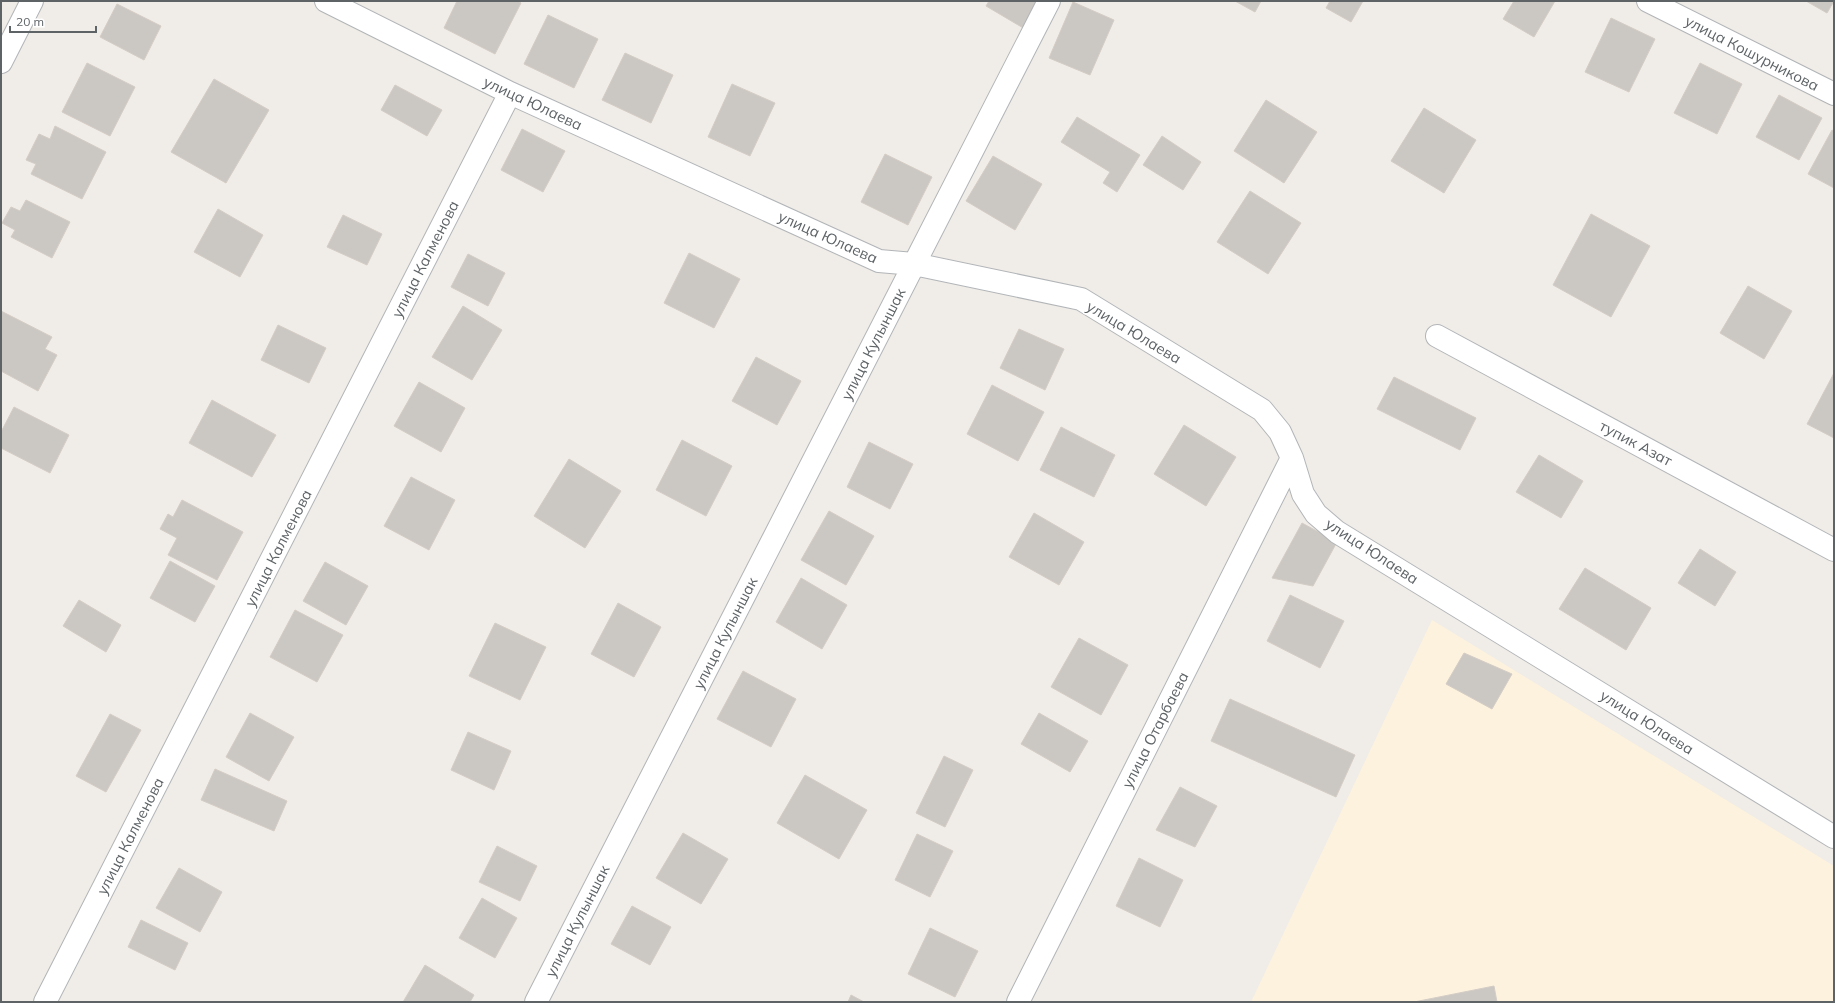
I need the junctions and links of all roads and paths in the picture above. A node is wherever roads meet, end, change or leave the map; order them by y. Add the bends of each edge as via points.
1 (32, 1) edge
2 (326, 1) edge
3 (1049, 1) edge
4 (1648, 1) edge
5 (1, 62) edge
6 (510, 93) junction
7 (1834, 94) edge
8 (914, 264) junction
9 (1437, 336) dead end
10 (1292, 458) junction
11 (1834, 550) edge
12 (1834, 837) edge
13 (46, 1002) edge
14 (536, 1002) edge
15 (1018, 1002) edge

1 - 5 street
2 - 6 street, улица Юлаева
3 - 8 street, улица Кулыншак
4 - 7 street, улица Кошурникова
6 - 8 street, улица Юлаева via 879,261
6 - 13 street, улица Калменова
8 - 10 street, улица Юлаева via 1081,299 1262,410 1280,432
8 - 14 street, улица Кулыншак
9 - 11 street, тупик Азат
10 - 12 street, улица Юлаева via 1303,494 1316,514 1337,532
10 - 15 street, улица Отарбаева

